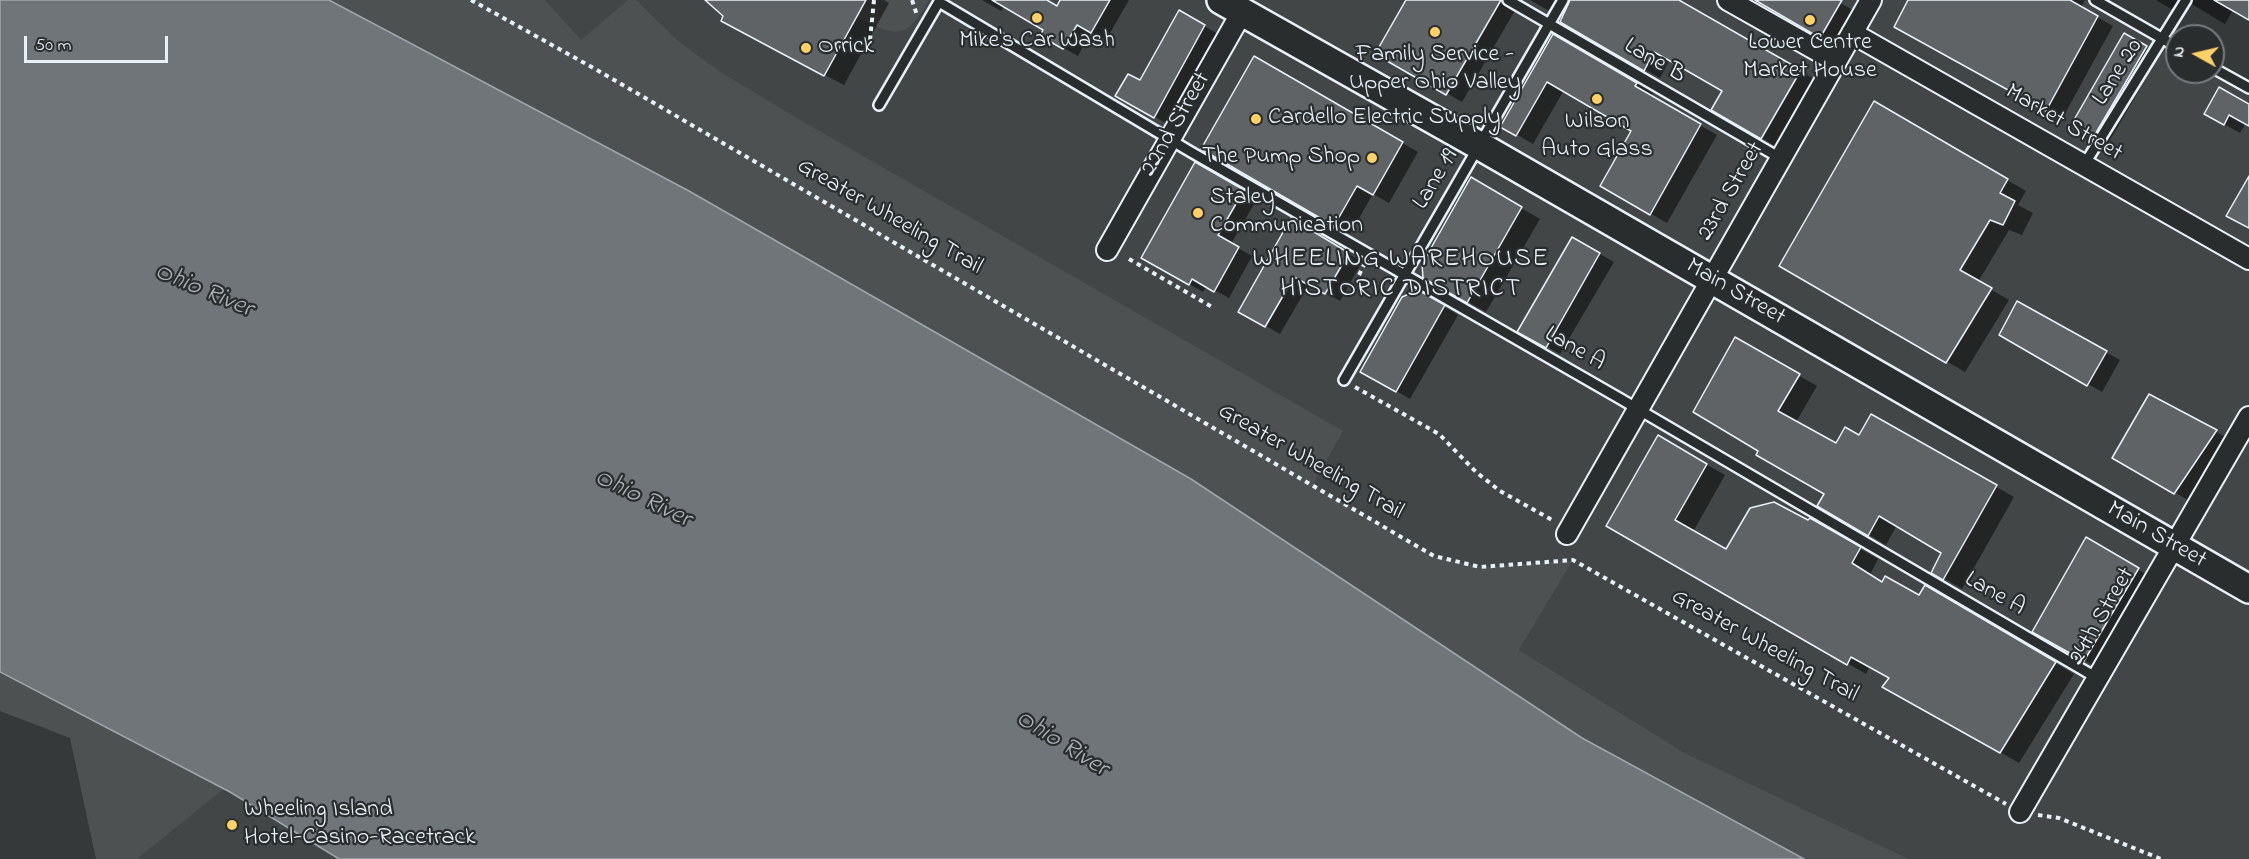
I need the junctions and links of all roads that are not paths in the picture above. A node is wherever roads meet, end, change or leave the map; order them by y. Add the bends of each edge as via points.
1 (1508, 0) edge
2 (1563, 0) edge
3 (1728, 0) edge
4 (1870, 0) edge
5 (2094, 0) edge
6 (2186, 0) edge
7 (939, 1) edge
8 (1237, 4) edge
9 (1549, 24) junction
10 (1852, 33) junction
11 (2163, 39) junction
12 (1836, 61) junction
13 (2225, 75) edge
14 (2249, 88) edge
15 (879, 105) dead end
16 (1170, 140) junction
17 (1480, 146) junction
18 (1780, 158) junction
19 (2084, 165) junction
20 (1107, 250) dead end
21 (2249, 259) edge
22 (1403, 275) junction
23 (1712, 280) junction
24 (1344, 380) road end
25 (1637, 410) junction
26 (2249, 417) edge
27 (1568, 532) road end
28 (2174, 547) junction
29 (2249, 589) edge
30 (2097, 678) junction
31 (2020, 812) road end

1 - 9 lane, Lane B
2 - 9 lane, Lane 19
3 - 12 street
4 - 10 street, 23rd Street
5 - 11 lane
6 - 11 lane, Lane 20
7 - 15 lane
7 - 16 lane, Lane A
8 - 16 street, 22nd Street
8 - 17 street, Main Street
9 - 17 lane, Lane 19
9 - 18 lane, Lane B
10 - 12 street, 23rd Street
10 - 19 street, Market Street
11 - 19 lane, Lane 20
12 - 18 street, 23rd Street
13 - 14 lane
16 - 20 street, 22nd Street
16 - 22 lane, Lane A
17 - 22 lane, Lane 19
17 - 23 street, Main Street
18 - 23 street, 23rd Street
19 - 21 street, Market Street
22 - 24 lane, Lane 19
22 - 25 lane, Lane A
23 - 25 street, 23rd Street
23 - 28 street, Main Street
25 - 27 street, 23rd Street
25 - 30 lane, Lane A
26 - 28 street, 24th Street
28 - 29 street, Main Street
28 - 30 street, 24th Street
30 - 31 street, 24th Street

